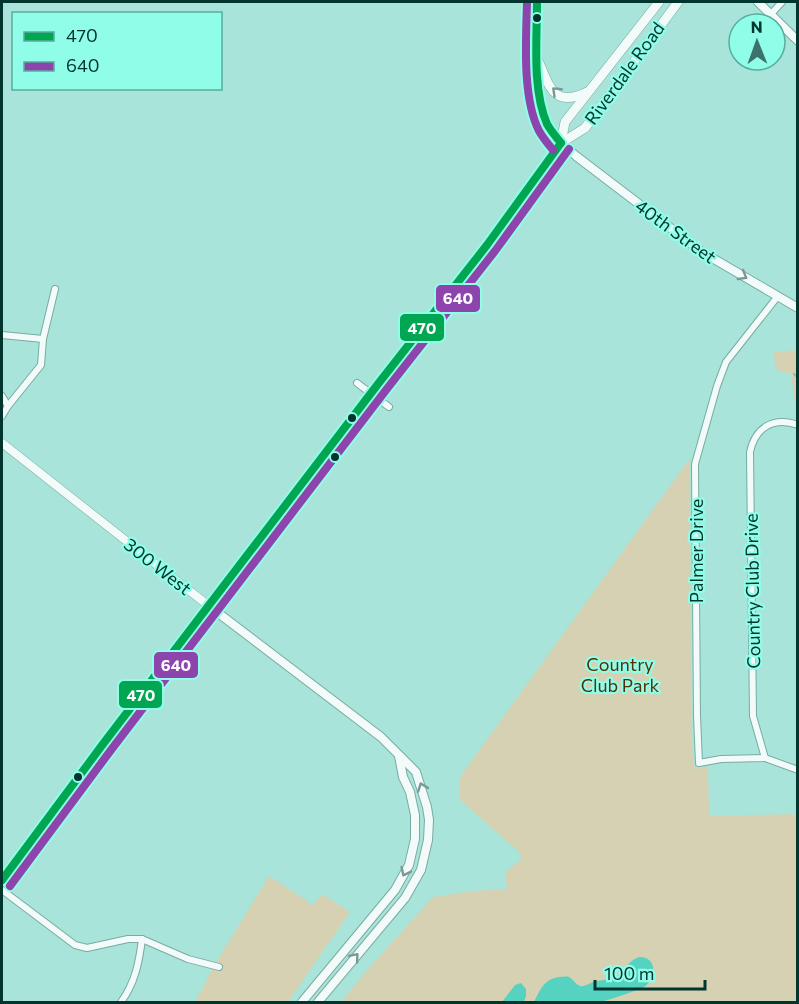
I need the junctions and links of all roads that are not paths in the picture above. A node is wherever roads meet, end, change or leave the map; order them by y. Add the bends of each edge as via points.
1 (537, 2) edge
2 (659, 2) edge
3 (678, 2) edge
4 (787, 30) edge
5 (798, 41) edge
6 (537, 58) junction
7 (589, 91) junction
8 (561, 143) junction
9 (55, 289) dead end
10 (778, 296) junction
11 (798, 308) edge
12 (2, 335) edge
13 (43, 339) junction
14 (357, 383) dead end
15 (371, 393) junction
16 (2, 396) edge
17 (8, 406) junction
18 (388, 407) dead end
19 (2, 416) edge
20 (798, 424) edge
21 (2, 443) edge
22 (209, 606) junction
23 (399, 755) junction
24 (765, 758) junction
25 (798, 770) edge
26 (2, 880) edge
27 (2, 890) edge
28 (142, 939) junction
29 (219, 967) dead end
30 (121, 1002) edge
31 (302, 1002) edge
32 (318, 1002) edge

1 - 6 main road, 40th Street
2 - 7 main road, Riverdale Road
3 - 8 main road, Riverdale Road via 585,128
4 - 5 main road
7 -> 6 main road via 572,99 560,96 548,83
6 - 8 main road, 40th Street via 546,119
7 - 8 main road, Riverdale Road via 565,122
8 -> 10 main road, 40th Street via 697,248
8 - 15 main road
9 - 13 street
10 - 11 main road, 40th Street
10 - 24 street, Palmer Drive via 726,362 695,464 699,763
12 - 13 street
13 - 17 street via 41,365
14 - 15 street
15 - 18 street
15 - 22 main road
16 - 17 street
17 - 19 street
20 - 24 street, Country Club Drive via 773,423 763,428 752,442 750,452 753,716
21 - 22 street, 300 West
22 - 23 main road, 300 West via 372,729
22 - 26 main road
23 -> 31 main road via 416,821 409,866 395,890
32 -> 23 main road, 300 West via 405,897 423,864 429,840 428,807 416,772
24 - 25 street
27 - 28 street via 75,945 87,948
28 - 29 street via 188,959
28 - 30 street via 134,980

